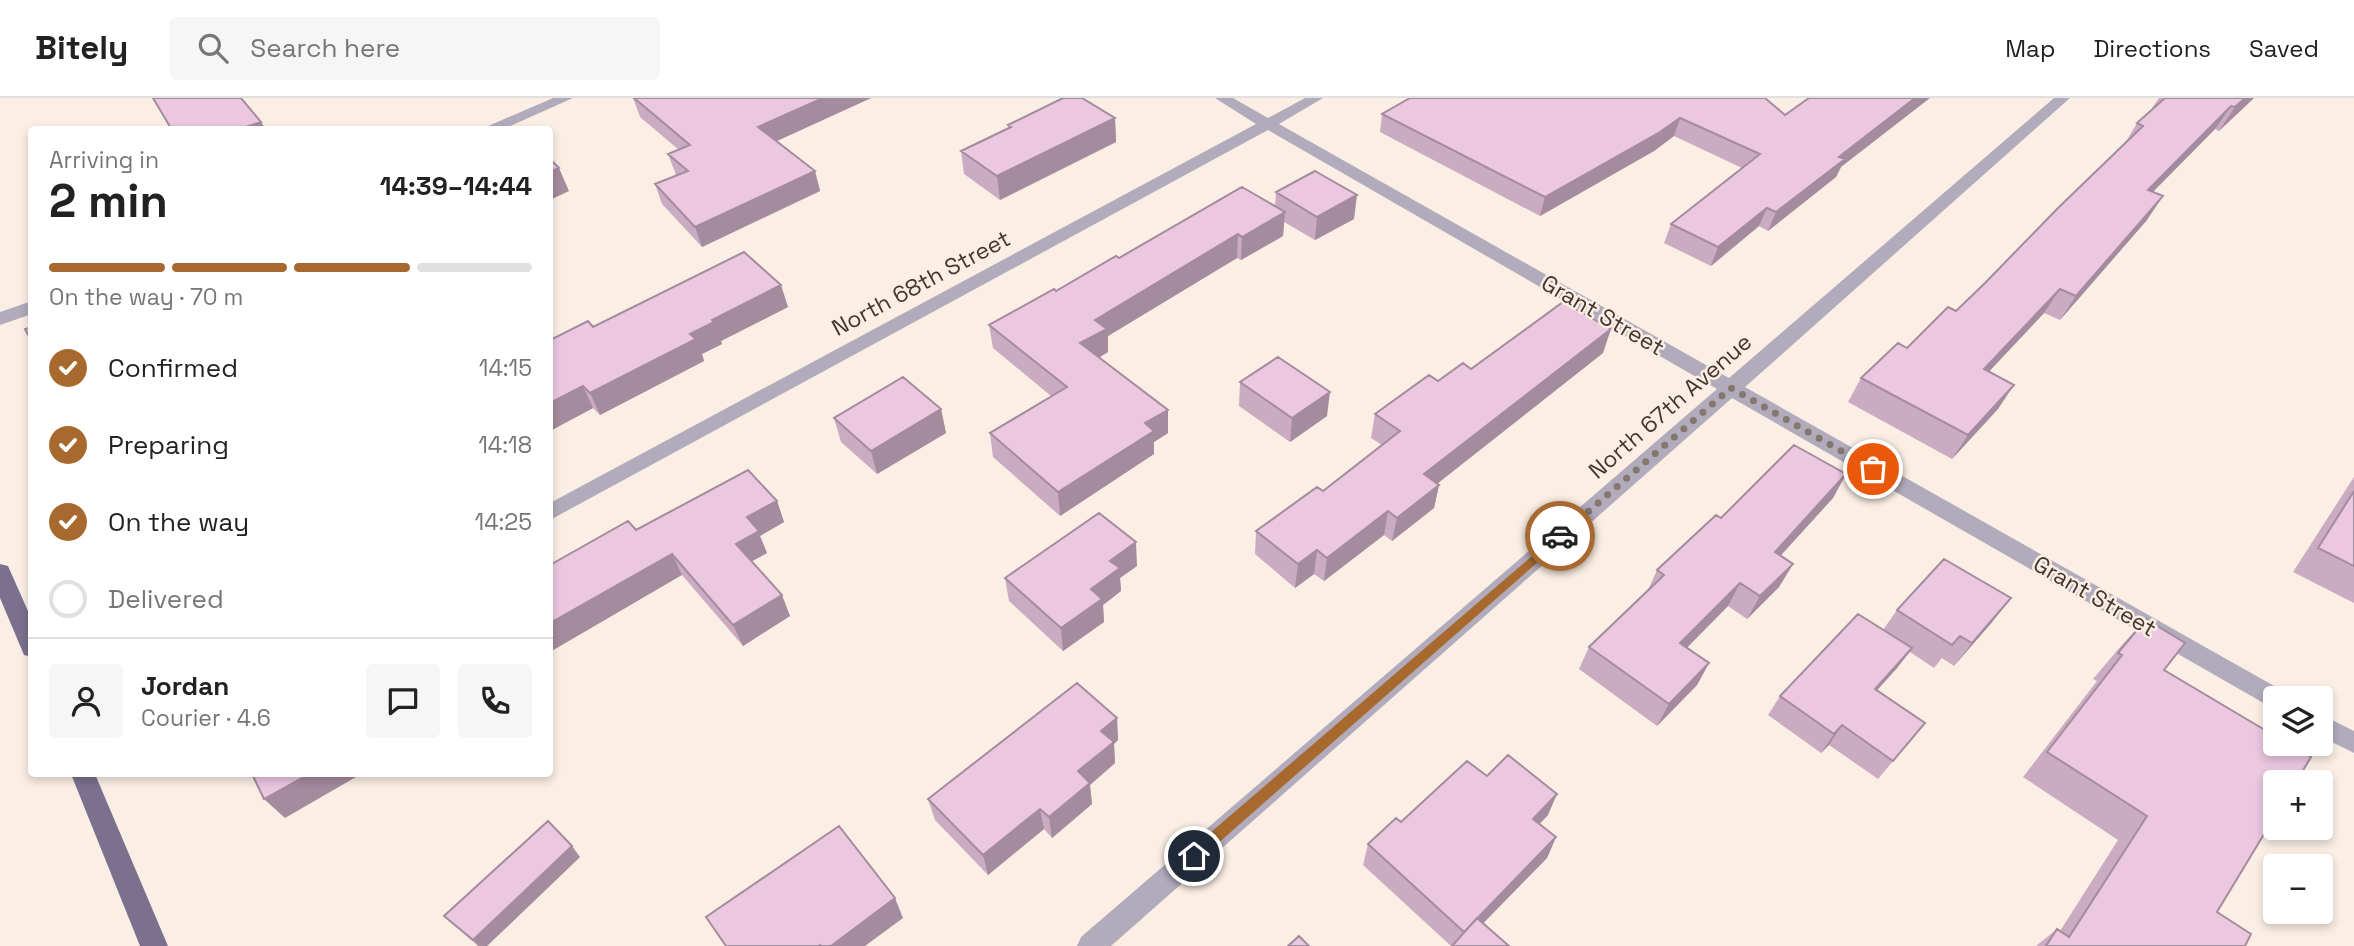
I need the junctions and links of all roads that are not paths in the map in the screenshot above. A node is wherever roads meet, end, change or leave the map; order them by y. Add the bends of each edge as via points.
1 (566, 98) edge
2 (1222, 98) edge
3 (1316, 98) edge
4 (2063, 98) edge
5 (1268, 124) junction
6 (496, 126) edge
7 (28, 308) edge
8 (0, 319) edge
9 (1731, 388) junction
10 (553, 510) edge
11 (0, 572) edge
12 (28, 638) edge
13 (2263, 691) edge
14 (2333, 731) edge
15 (2354, 743) edge
16 (84, 777) edge
17 (154, 946) edge
18 (1091, 946) edge

1 - 6 street
2 - 5 street, Grant Street
3 - 5 street, North 68th Street
4 - 9 street, North 67th Avenue
5 - 9 street, Grant Street
5 - 10 street, North 68th Street
7 - 8 street
9 - 13 street, Grant Street
9 - 18 street, North 67th Avenue
11 - 12 main road
14 - 15 street
16 - 17 main road

